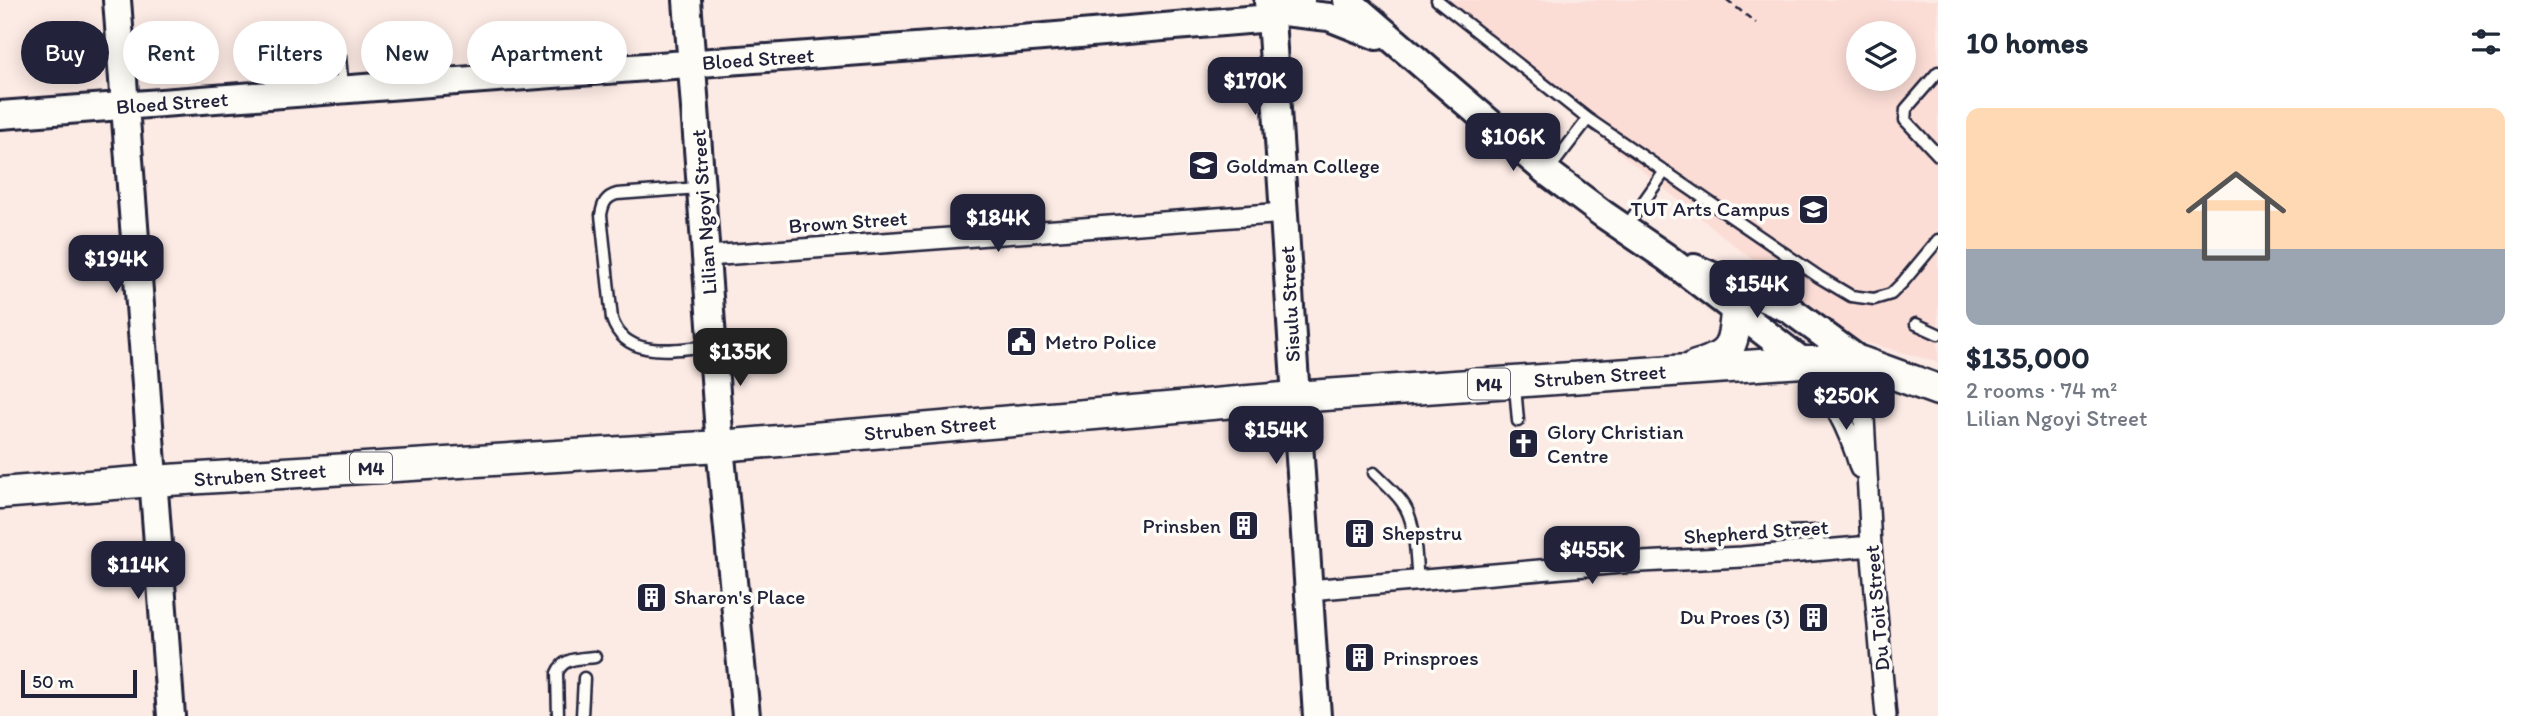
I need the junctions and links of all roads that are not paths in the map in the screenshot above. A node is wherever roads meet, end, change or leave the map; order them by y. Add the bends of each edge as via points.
1 (117, 0) edge
2 (687, 0) edge
3 (1347, 0) edge
4 (1437, 0) edge
5 (1281, 8) edge
6 (1395, 43) junction
7 (692, 64) junction
8 (1938, 72) edge
9 (342, 84) edge
10 (343, 90) junction
11 (127, 106) junction
12 (0, 115) edge
13 (1588, 119) junction
14 (1938, 155) edge
15 (1665, 171) junction
16 (1547, 172) junction
17 (702, 188) junction
18 (1285, 213) junction
19 (1625, 229) junction
20 (1938, 240) edge
21 (708, 256) junction
22 (1666, 257) junction
23 (1736, 313) junction
24 (1916, 324) dead end
25 (1938, 334) edge
26 (713, 346) junction
27 (1803, 362) junction
28 (1861, 362) junction
29 (1683, 370) junction
30 (1515, 382) junction
31 (1938, 390) edge
32 (1295, 397) junction
33 (1518, 421) dead end
34 (720, 446) junction
35 (1374, 473) dead end
36 (152, 481) junction
37 (0, 494) edge
38 (1868, 500) junction
39 (1785, 532) dead end
40 (1871, 547) junction
41 (1819, 551) junction
42 (1418, 580) junction
43 (1309, 590) junction
44 (595, 657) dead end
45 (584, 678) dead end
46 (170, 716) edge
47 (558, 716) edge
48 (582, 716) edge
49 (746, 716) edge
50 (1317, 716) edge
51 (1886, 716) edge

1 - 11 street
2 - 7 street, Lilian Ngoyi Street
3 - 6 street, Du Toit Street
4 - 13 lane
5 - 6 street, Du Toit Street via 1329,17
5 - 7 street, Bloed Street via 1234,16
5 - 18 street, Sisulu Street
6 - 16 street, Du Toit Street
7 - 10 street, Bloed Street
7 - 17 street, Lilian Ngoyi Street
8 - 14 lane via 1906,109 1905,120
9 - 10 lane
10 - 11 street, Bloed Street
11 - 12 street, Bloed Street
11 - 36 street
13 - 15 lane
13 - 16 lane
15 - 19 lane
15 - 20 lane via 1851,296 1874,299 1891,294
16 - 19 street, Du Toit Street
17 - 21 street, Lilian Ngoyi Street
17 - 26 lane via 609,196 601,215 612,319 619,332 635,346 649,350
18 - 21 street, Brown Street
18 - 32 street, Sisulu Street
19 - 22 street, Du Toit Street
21 - 26 street, Lilian Ngoyi Street
22 - 23 street, Du Toit Street
22 - 28 street, Du Toit Street via 1789,309
23 - 27 street, Du Toit Street
23 - 29 main road via 1727,353
24 - 25 lane
26 - 34 street, Lilian Ngoyi Street
27 - 28 main road, Struben Street / M4
27 - 29 main road, Struben Street / M4
27 - 38 street, Du Toit Street via 1835,404 1851,438
28 - 31 main road, M4
28 - 38 street, Du Toit Street
29 - 30 main road, Struben Street / M4
30 - 32 main road, Struben Street / M4
30 - 33 lane
32 - 34 main road, Struben Street / M4
32 - 43 street, Sisulu Street
34 - 36 main road, Struben Street / M4
34 - 49 street, Lilian Ngoyi Street
35 - 42 lane via 1407,510
36 - 37 main road, Struben Street / M4
36 - 46 street
38 - 40 street, Du Toit Street
39 - 41 lane via 1823,530
40 - 41 street, Shepherd Street
40 - 51 street, Du Toit Street
41 - 42 street, Shepherd Street
42 - 43 street, Shepherd Street
43 - 50 street, Sisulu Street
44 - 47 lane via 568,660 559,667
45 - 48 lane

